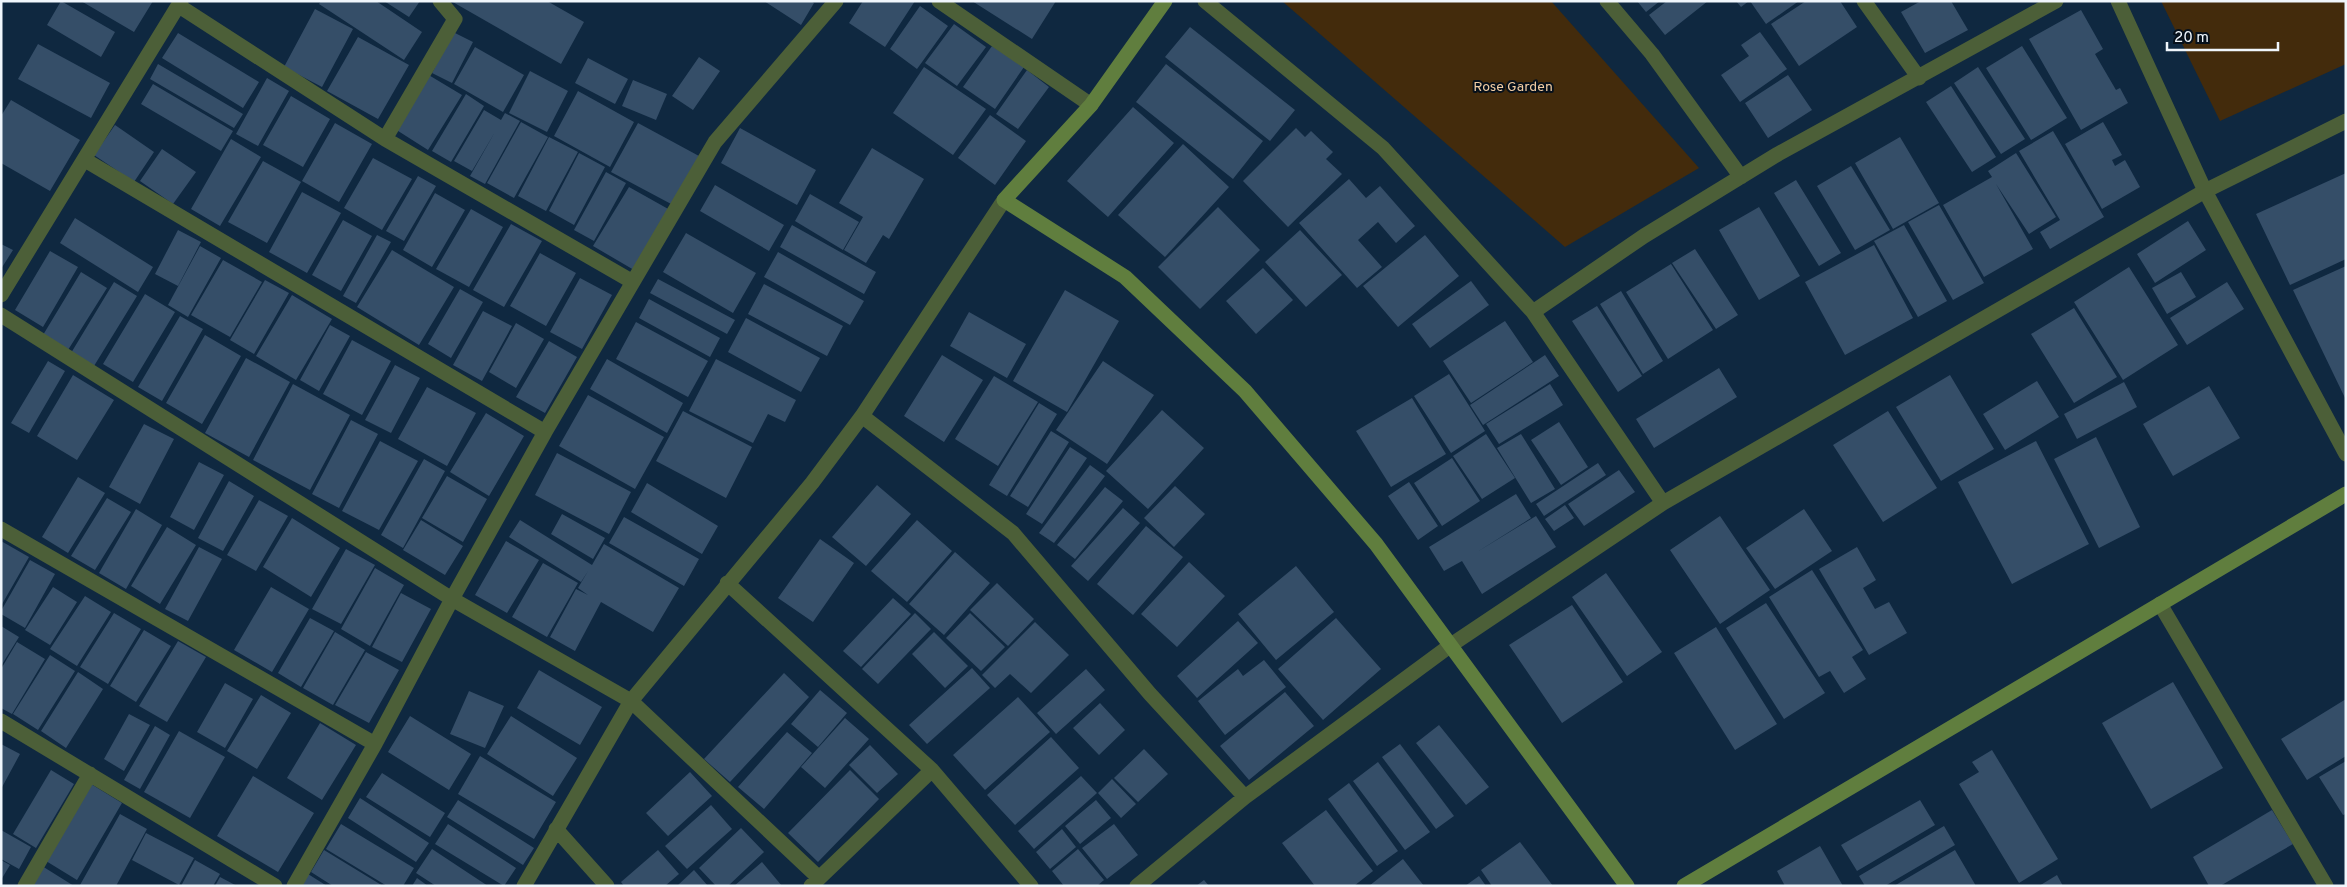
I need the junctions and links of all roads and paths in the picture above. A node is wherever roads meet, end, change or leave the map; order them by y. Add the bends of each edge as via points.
1 (440, 1) edge
2 (836, 1) edge
3 (939, 1) edge
4 (1165, 1) edge
5 (1204, 1) edge
6 (1607, 1) edge
7 (1864, 1) edge
8 (2056, 1) edge
9 (2118, 1) edge
10 (180, 4) edge
11 (1919, 78) junction
12 (1091, 105) junction
13 (2346, 121) edge
14 (385, 139) junction
15 (84, 160) junction
16 (1741, 177) junction
17 (2205, 191) junction
18 (1004, 200) junction
19 (633, 282) junction
20 (1, 295) edge
21 (1533, 312) junction
22 (1, 315) edge
23 (862, 416) junction
24 (545, 432) junction
25 (2346, 454) edge
26 (2346, 494) edge
27 (1663, 503) junction
28 (1, 529) edge
29 (727, 583) junction
30 (452, 599) junction
31 (2160, 604) junction
32 (1451, 645) junction
33 (631, 701) junction
34 (1, 721) edge
35 (375, 744) junction
36 (932, 770) junction
37 (90, 774) junction
38 (1245, 797) junction
39 (556, 829) junction
40 (815, 882) edge
41 (2323, 885) edge
42 (25, 886) edge
43 (275, 886) edge
44 (294, 886) edge
45 (524, 886) edge
46 (607, 886) edge
47 (1032, 886) edge
48 (1137, 886) edge
49 (1627, 886) edge
50 (1684, 886) edge

1 - 14 street via 455,19
2 - 19 street via 715,142
3 - 12 street
4 - 12 street
5 - 21 street via 1383,148
6 - 16 street via 1652,54
7 - 11 street
8 - 11 street
9 - 17 street
10 - 14 street
10 - 15 street
11 - 16 street
12 - 18 street
13 - 17 street
14 - 19 street
15 - 20 street
15 - 24 street
16 - 21 street via 1644,236
17 - 25 street
17 - 27 street
18 - 23 street
18 - 32 street via 1125,277 1245,391 1376,544
19 - 24 street
21 - 27 street
22 - 30 street
23 - 29 street via 812,483
23 - 38 street via 1013,533 1150,694
24 - 30 street
26 - 31 street
27 - 32 street
28 - 35 street
29 - 33 street
29 - 36 street
30 - 33 street
30 - 35 street
31 - 41 street
31 - 50 street
32 - 38 street
32 - 49 street
33 - 39 street
33 - 40 street
34 - 37 street
35 - 44 street
36 - 40 street
36 - 47 street
37 - 42 street
37 - 43 street
38 - 48 street
39 - 45 street
39 - 46 street

